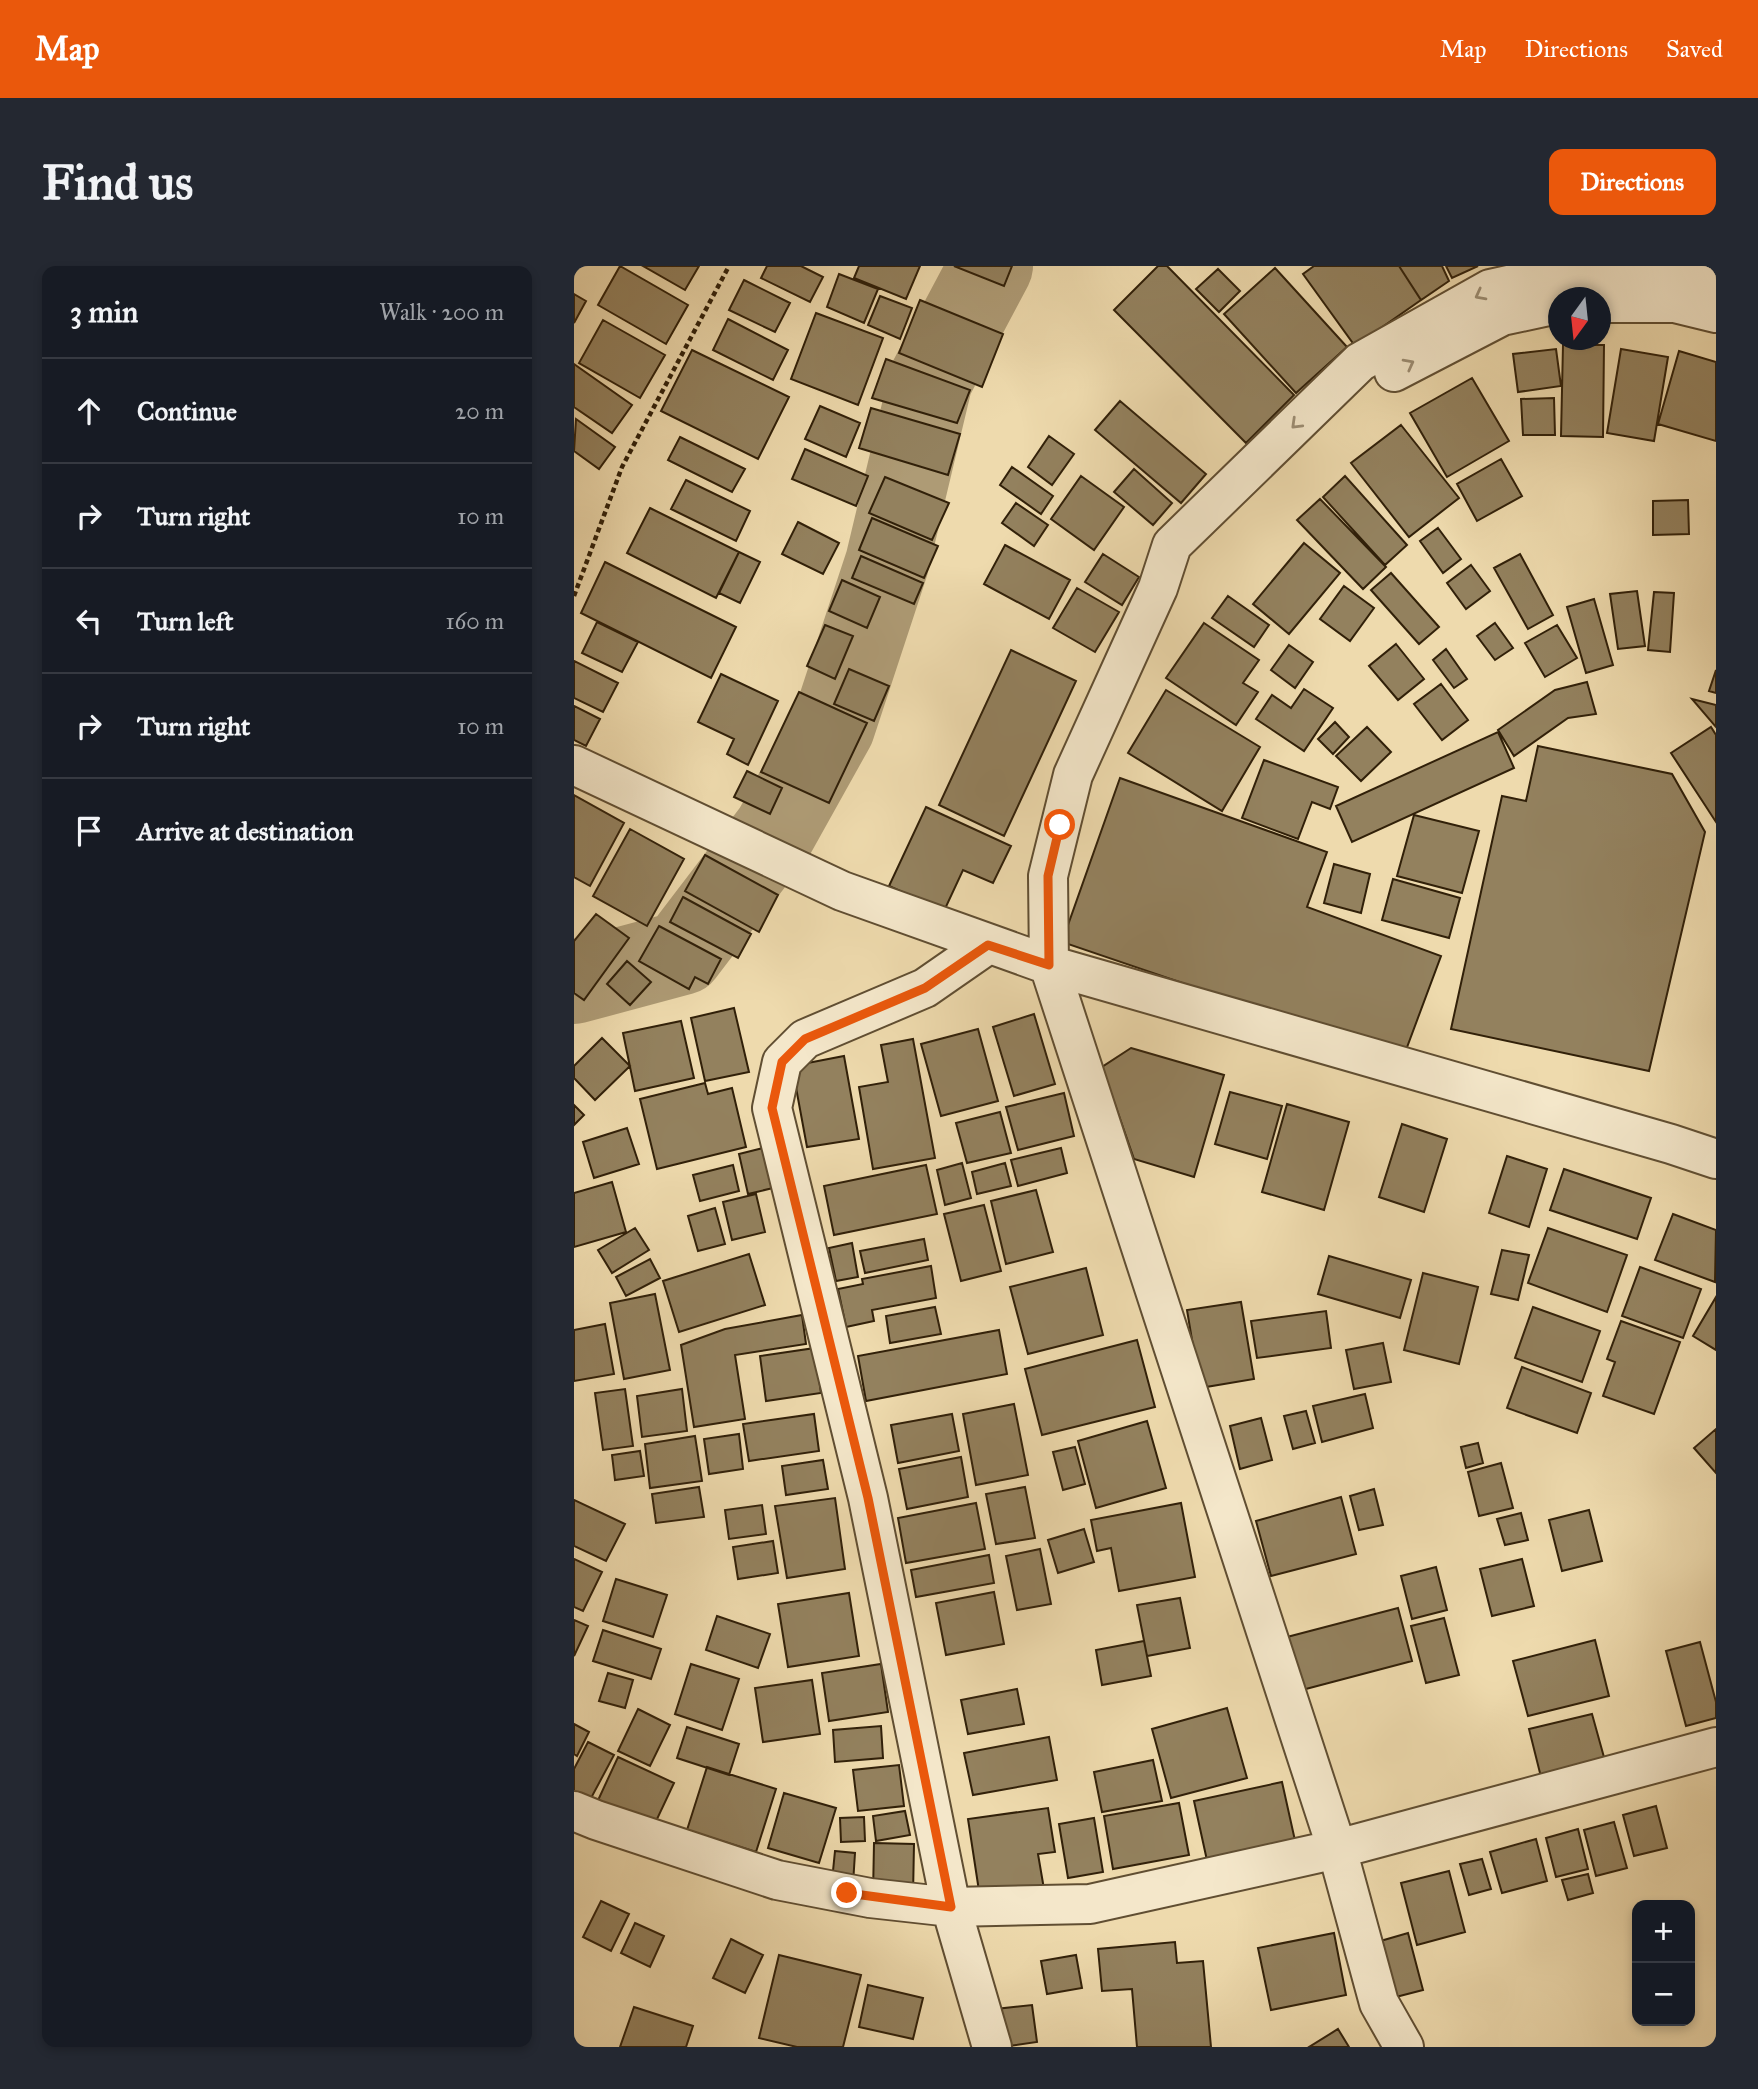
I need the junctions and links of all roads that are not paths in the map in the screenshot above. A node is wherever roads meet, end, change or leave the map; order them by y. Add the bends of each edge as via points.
1 (1689, 280) edge
2 (1611, 300) edge
3 (1548, 306) edge
4 (1716, 313) edge
5 (1158, 589) junction
6 (574, 765) edge
7 (988, 945) junction
8 (1049, 965) junction
9 (1716, 1159) edge
10 (1716, 1747) edge
11 (574, 1811) edge
12 (1337, 1849) junction
13 (951, 1907) junction
14 (992, 2047) edge
15 (1404, 2047) edge

1 - 2 street
1 - 4 street
1 -> 5 street via 1568,272 1490,289 1360,362 1172,545
5 -> 3 street via 1194,560 1377,381 1502,316
5 - 8 street via 1073,775 1048,876
6 - 7 street via 842,891
7 - 8 street
7 - 13 street via 925,988 805,1039 782,1062 772,1108 868,1498
8 - 9 street
8 - 12 street
10 - 12 street
11 - 13 street via 777,1880 870,1898
12 - 13 street via 1090,1904
12 - 15 street via 1379,2003
13 - 14 street

